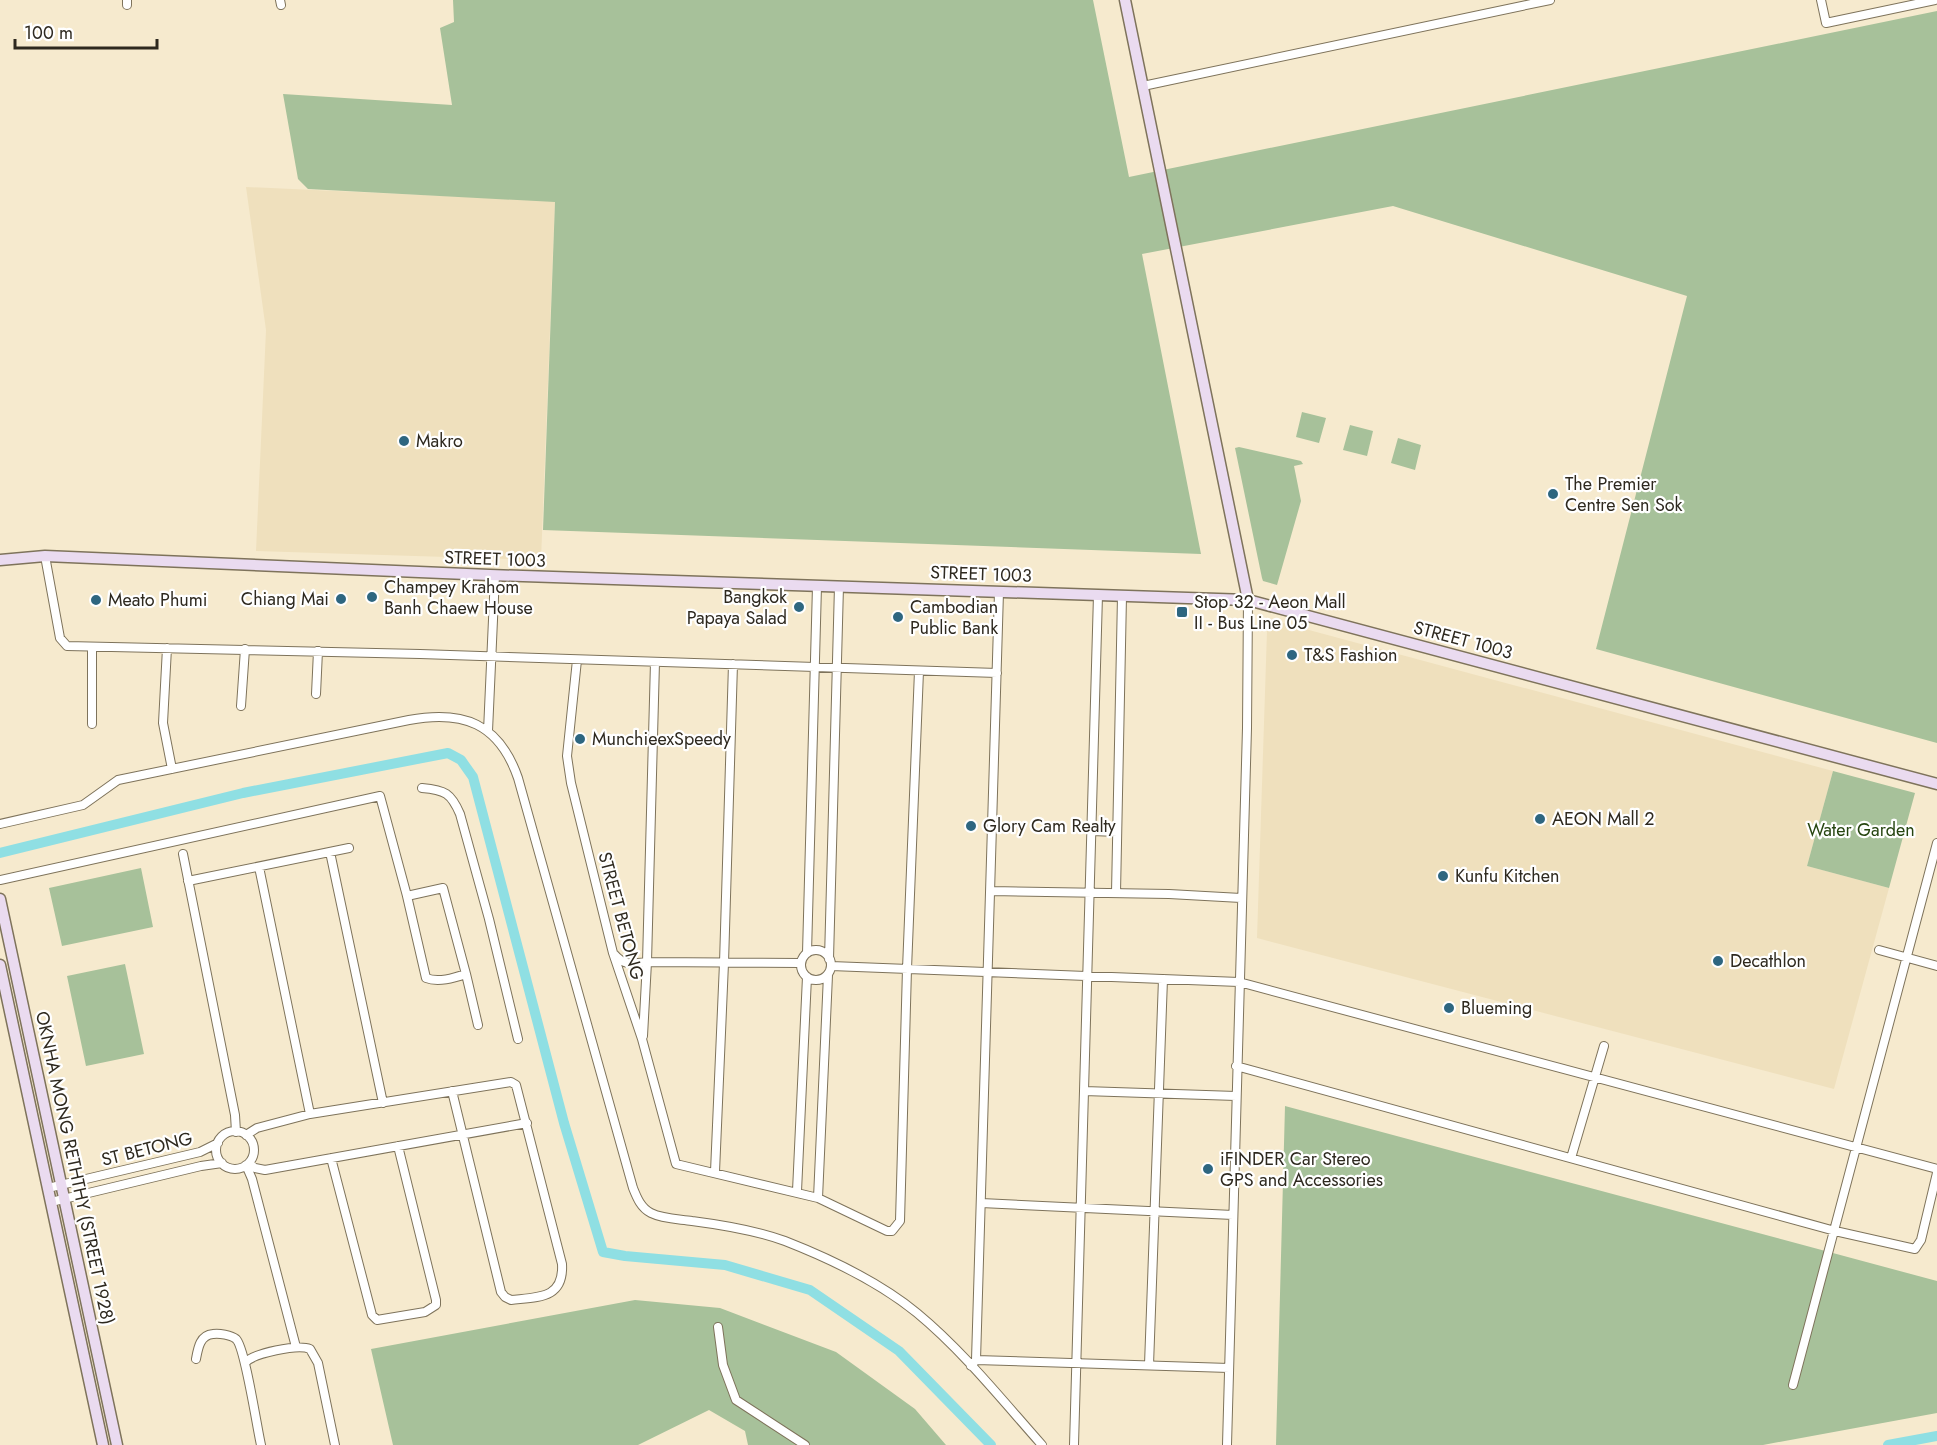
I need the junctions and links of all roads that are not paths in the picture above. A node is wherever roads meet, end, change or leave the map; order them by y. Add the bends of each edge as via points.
1 (1125, 0) edge
2 (1550, 0) edge
3 (1821, 0) edge
4 (1935, 0) edge
5 (1143, 86) junction
6 (45, 556) junction
7 (0, 561) edge
8 (495, 575) junction
9 (817, 586) junction
10 (838, 586) junction
11 (999, 592) junction
12 (1098, 595) junction
13 (1122, 596) junction
14 (1248, 600) junction
15 (92, 647) junction
16 (166, 648) junction
17 (245, 649) junction
18 (318, 651) junction
19 (492, 657) junction
20 (577, 660) junction
21 (655, 662) junction
22 (733, 664) junction
23 (815, 668) junction
24 (836, 668) junction
25 (919, 671) junction
26 (997, 673) junction
27 (316, 694) dead end
28 (241, 706) dead end
29 (92, 724) dead end
30 (488, 731) junction
31 (172, 769) junction
32 (1937, 784) edge
33 (422, 788) dead end
34 (0, 824) edge
35 (1092, 831) junction
36 (1117, 832) junction
37 (1937, 843) edge
38 (349, 848) dead end
39 (330, 852) junction
40 (183, 854) dead end
41 (259, 867) junction
42 (0, 880) edge
43 (188, 881) junction
44 (991, 891) junction
45 (1090, 892) junction
46 (1116, 893) junction
47 (407, 896) junction
48 (1241, 898) junction
49 (0, 899) edge
50 (1879, 950) dead end
51 (613, 952) junction
52 (807, 953) junction
53 (1908, 958) junction
54 (647, 962) junction
55 (830, 962) junction
56 (724, 963) junction
57 (801, 963) junction
58 (0, 964) edge
59 (1937, 966) edge
60 (907, 969) junction
61 (988, 972) junction
62 (466, 974) junction
63 (828, 975) junction
64 (1087, 976) junction
65 (807, 978) junction
66 (1163, 979) junction
67 (1239, 982) junction
68 (478, 1025) dead end
69 (518, 1039) dead end
70 (642, 1039) junction
71 (1604, 1046) dead end
72 (1236, 1066) junction
73 (1594, 1079) junction
74 (452, 1091) junction
75 (1084, 1091) junction
76 (1158, 1094) junction
77 (1236, 1095) junction
78 (383, 1103) junction
79 (310, 1114) junction
80 (526, 1123) junction
81 (236, 1131) junction
82 (246, 1135) junction
83 (462, 1135) junction
84 (218, 1143) junction
85 (398, 1146) junction
86 (1855, 1148) junction
87 (331, 1158) junction
88 (1571, 1158) junction
89 (222, 1163) junction
90 (247, 1164) junction
91 (1937, 1171) edge
92 (715, 1172) junction
93 (61, 1185) junction
94 (48, 1188) junction
95 (797, 1191) junction
96 (64, 1198) junction
97 (818, 1198) junction
98 (51, 1202) junction
99 (981, 1203) junction
100 (1081, 1208) junction
101 (1154, 1211) junction
102 (1233, 1215) junction
103 (1834, 1231) junction
104 (718, 1327) dead end
105 (296, 1347) junction
106 (196, 1359) dead end
107 (245, 1363) junction
108 (974, 1363) junction
109 (1076, 1363) junction
110 (1149, 1365) junction
111 (1229, 1368) junction
112 (1793, 1385) dead end
113 (102, 1445) edge
114 (117, 1445) edge
115 (261, 1445) edge
116 (335, 1445) edge
117 (805, 1445) edge
118 (1042, 1445) edge
119 (1074, 1445) edge
120 (1227, 1445) edge

1 - 5 main road
2 - 5 street
3 - 4 street via 1826,23
5 - 14 main road
6 - 7 main road, STREET 1003
6 - 8 main road, STREET 1003
6 - 15 street via 60,638 67,646
8 - 9 main road, STREET 1003
8 - 19 street
9 - 10 main road, STREET 1003
9 - 23 street
10 - 11 main road, STREET 1003
10 - 24 street
11 - 12 main road, STREET 1003
11 - 26 street
12 - 13 main road, STREET 1003
12 - 35 street
13 - 14 main road, STREET 1003
13 - 36 street
14 - 32 main road, STREET 1003
14 - 48 street
15 - 16 street
15 - 29 street
16 - 17 street
16 - 31 street via 163,723
17 - 18 street
17 - 28 street
18 - 19 street
18 - 27 street
19 - 20 street
19 - 30 street
20 - 21 street
20 - 51 street, STREET BETONG via 567,756
21 - 22 street
21 - 54 street
22 - 23 street
22 - 56 street
23 - 24 street
23 - 52 street
24 - 25 street
24 - 55 street
25 - 26 street
25 - 60 street
26 - 44 street
30 - 31 street via 455,718 425,717
30 - 108 street via 511,757 518,778 633,1188 645,1209 662,1217 758,1233 830,1260 916,1312
31 - 34 street via 118,780 83,805
33 - 69 street via 441,790 454,800 460,814
35 - 36 street
35 - 45 street
36 - 46 street
37 - 53 street
38 - 39 street
39 - 41 street
39 - 78 street
40 - 43 street
41 - 43 street
41 - 79 street
42 - 47 street via 380,796
43 - 81 street via 236,1115
44 - 45 street
44 - 61 street
45 - 46 street
45 - 64 street
46 - 48 street
47 - 62 street via 426,978 452,979
47 - 62 street via 443,888
48 - 67 street
49 - 93 main road, OKNHA MONG RETHTHY (STREET 1928)
50 - 53 street
51 - 54 street via 626,964
51 - 70 street, STREET BETONG
52 - 55 street via 819,951
52 - 57 street
53 - 59 street
53 - 86 street
54 - 56 street
54 - 70 street
55 - 60 street
55 - 63 street
56 - 57 street
56 - 92 street
57 - 65 street
58 - 94 main road, OKNHA MONG RETHTHY (STREET 1928)
60 - 61 street
60 - 97 street via 900,1221 892,1231 881,1230
61 - 64 street
61 - 99 street
62 - 68 street
63 - 65 street via 816,981
63 - 97 street
64 - 66 street
64 - 75 street
65 - 95 street
66 - 67 street
66 - 76 street
67 - 72 street
67 - 73 street
70 - 92 street, STREET BETONG via 676,1164
71 - 73 street
72 - 77 street
72 - 88 street
73 - 86 street
73 - 88 street
74 - 78 street
74 - 80 street via 514,1083
74 - 83 street
75 - 76 street
75 - 100 street
76 - 77 street
76 - 101 street
77 - 102 street
78 - 79 street
79 - 82 street via 257,1128
80 - 83 street
80 - 83 street via 563,1270 557,1289 520,1299 511,1300 501,1292
81 - 82 street
81 - 84 street via 225,1134
82 - 90 street via 254,1150
83 - 85 street
84 - 89 street via 217,1154
84 - 93 street, ST BETONG via 200,1152
85 - 87 street
85 - 87 street via 436,1300 436,1305 425,1312 377,1320 372,1315
86 - 91 street
86 - 103 street
87 - 90 street via 265,1170
88 - 103 street
89 - 90 street via 234,1169
89 - 96 street, ST BETONG
90 - 105 street
91 - 103 street via 1921,1240 1915,1249
92 - 95 street
93 - 94 street, ST BETONG
93 - 96 main road, OKNHA MONG RETHTHY (STREET 1928)
94 - 98 main road, OKNHA MONG RETHTHY (STREET 1928)
95 - 97 street
96 - 98 street, ST BETONG
96 - 114 main road, OKNHA MONG RETHTHY (STREET 1928)
98 - 113 main road, OKNHA MONG RETHTHY (STREET 1928)
99 - 100 street
99 - 108 street
100 - 101 street
100 - 109 street
101 - 102 street
101 - 110 street
102 - 111 street
103 - 112 street
104 - 117 street via 723,1365 736,1400
105 - 107 street via 253,1356
105 - 116 street via 310,1349 318,1363
106 - 107 street via 199,1344 206,1336 221,1334 235,1338
107 - 115 street
108 - 109 street
108 - 118 street
109 - 110 street
109 - 119 street
110 - 111 street
111 - 120 street

